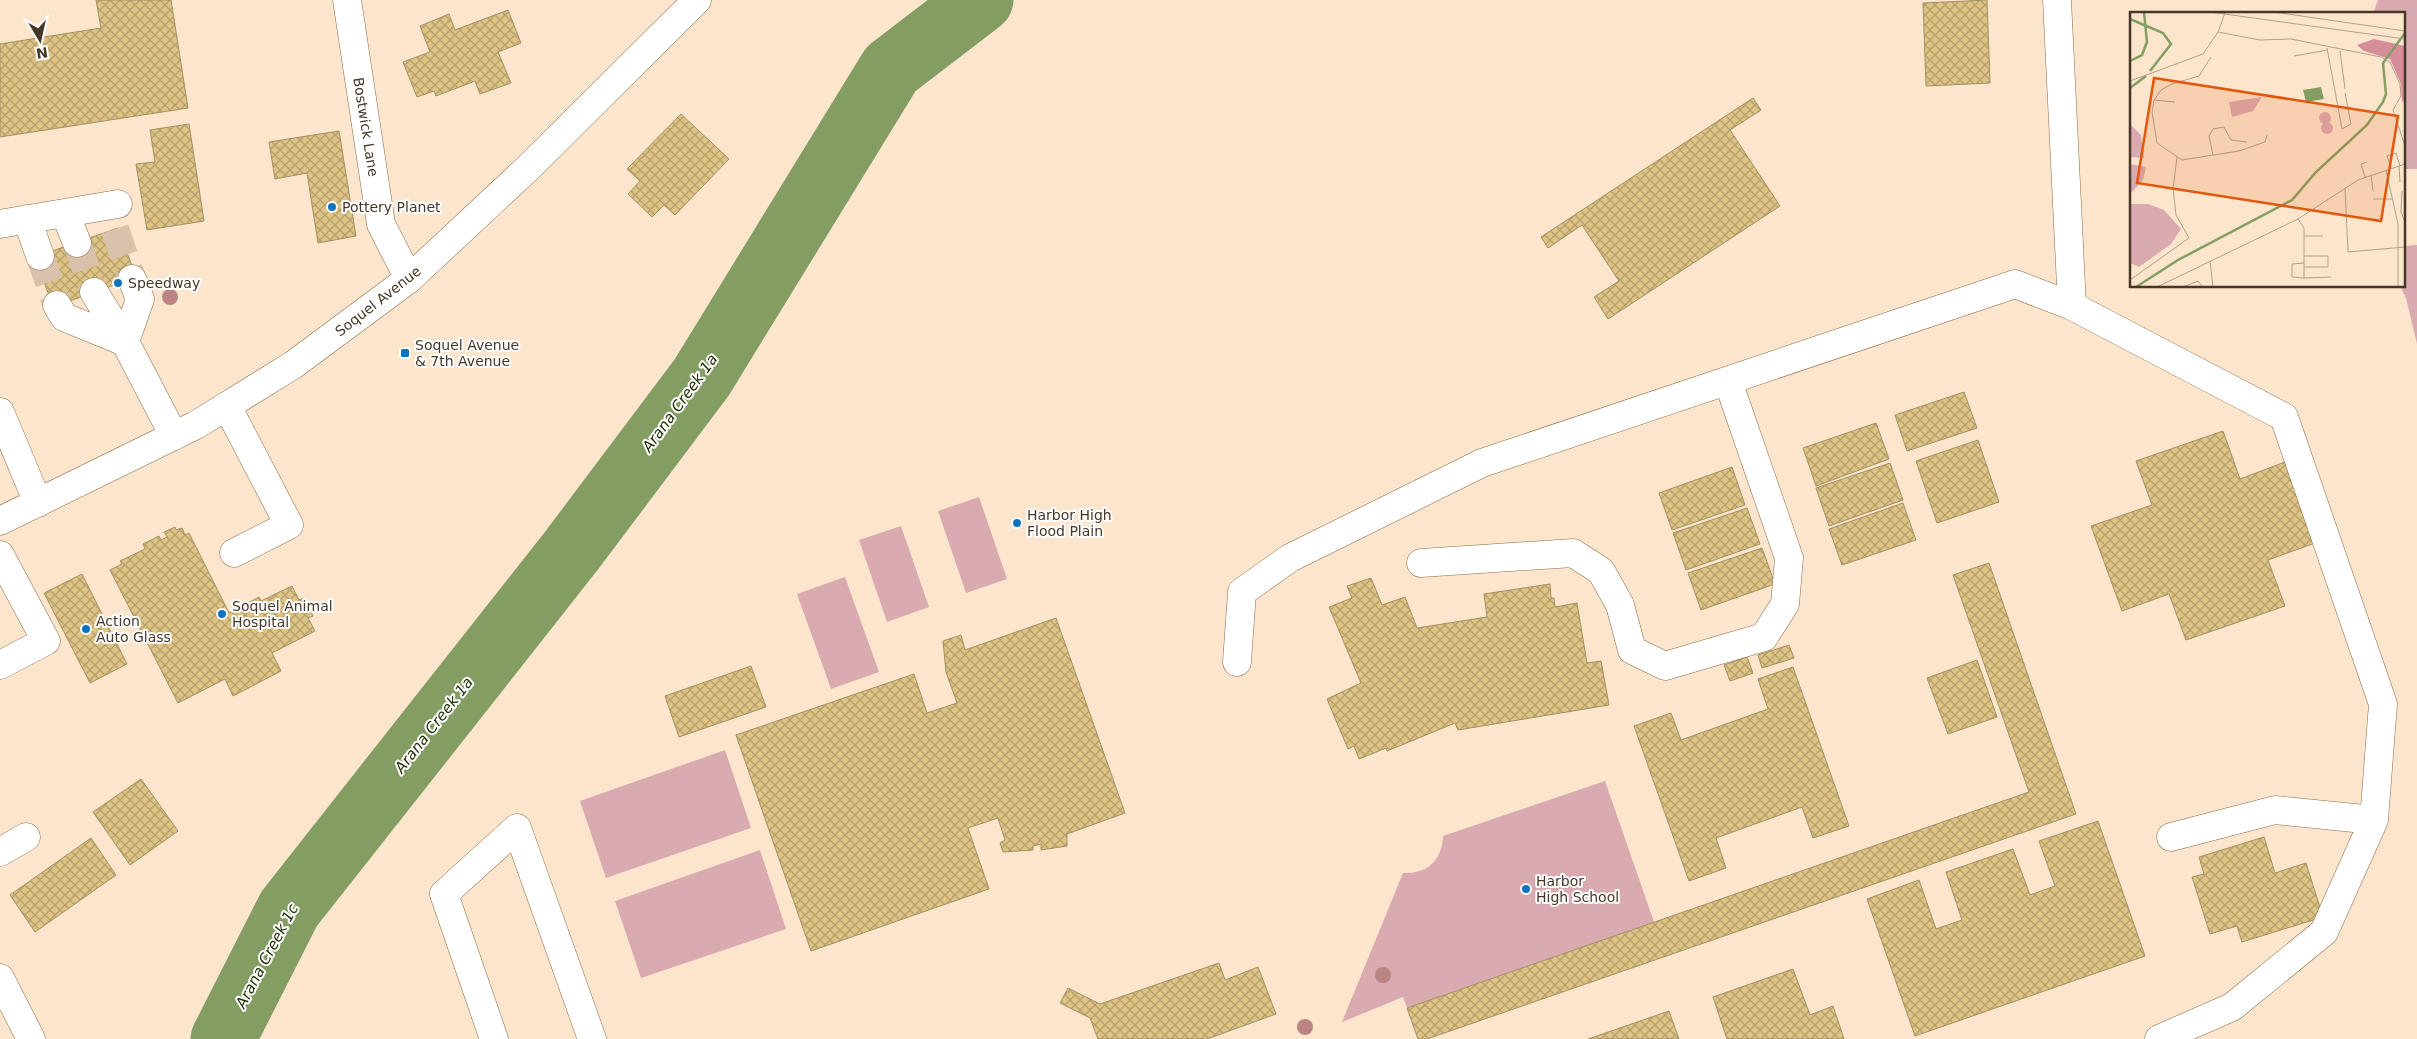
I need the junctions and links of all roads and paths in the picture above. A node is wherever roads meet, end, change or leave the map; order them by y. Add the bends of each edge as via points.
1 (346, 0) edge
2 (697, 0) edge
3 (2057, 0) edge
4 (65, 213) junction
5 (114, 213) dead end
6 (27, 219) junction
7 (0, 224) edge
8 (77, 243) tunnel mouth
9 (40, 256) tunnel mouth
10 (132, 279) tunnel mouth
11 (408, 279) junction
12 (94, 292) tunnel mouth
13 (57, 305) tunnel mouth
14 (2072, 306) junction
15 (125, 342) junction
16 (1728, 381) junction
17 (227, 406) junction
18 (0, 412) edge
19 (174, 436) junction
20 (38, 503) junction
21 (0, 521) edge
22 (234, 553) dead end
23 (0, 555) edge
24 (1421, 563) dead end
25 (1237, 662) dead end
26 (0, 665) edge
27 (2374, 820) junction
28 (26, 837) dead end
29 (2171, 837) dead end
30 (0, 852) edge
31 (2, 987) edge
32 (31, 1039) edge
33 (494, 1039) edge
34 (592, 1039) edge
35 (2159, 1039) edge

1 - 11 main road, Bostwick Lane via 382,224
2 - 11 main road, Soquel Avenue via 528,168
3 - 14 main road
4 - 5 main road
4 - 6 main road
4 - 8 main road
6 - 7 main road
6 - 9 main road
10 - 15 main road via 140,298
11 - 17 main road, Soquel Avenue via 294,365
12 - 15 main road
13 - 15 main road via 64,317
14 - 16 main road via 2015,284
14 - 27 main road via 2284,417 2383,704
15 - 19 main road
16 - 24 main road via 1789,558 1785,604 1764,637 1665,666 1632,650 1620,605 1601,571 1573,553
16 - 25 main road via 1482,463 1290,558 1242,592
17 - 19 main road, Soquel Avenue
17 - 22 main road via 289,525
18 - 20 main road
19 - 20 main road, Soquel Avenue
20 - 21 main road, Soquel Avenue
23 - 26 main road via 46,641
27 - 29 main road via 2276,810
27 - 35 main road via 2324,932 2232,1007
28 - 30 main road
31 - 32 main road
33 - 34 main road via 444,894 517,828

